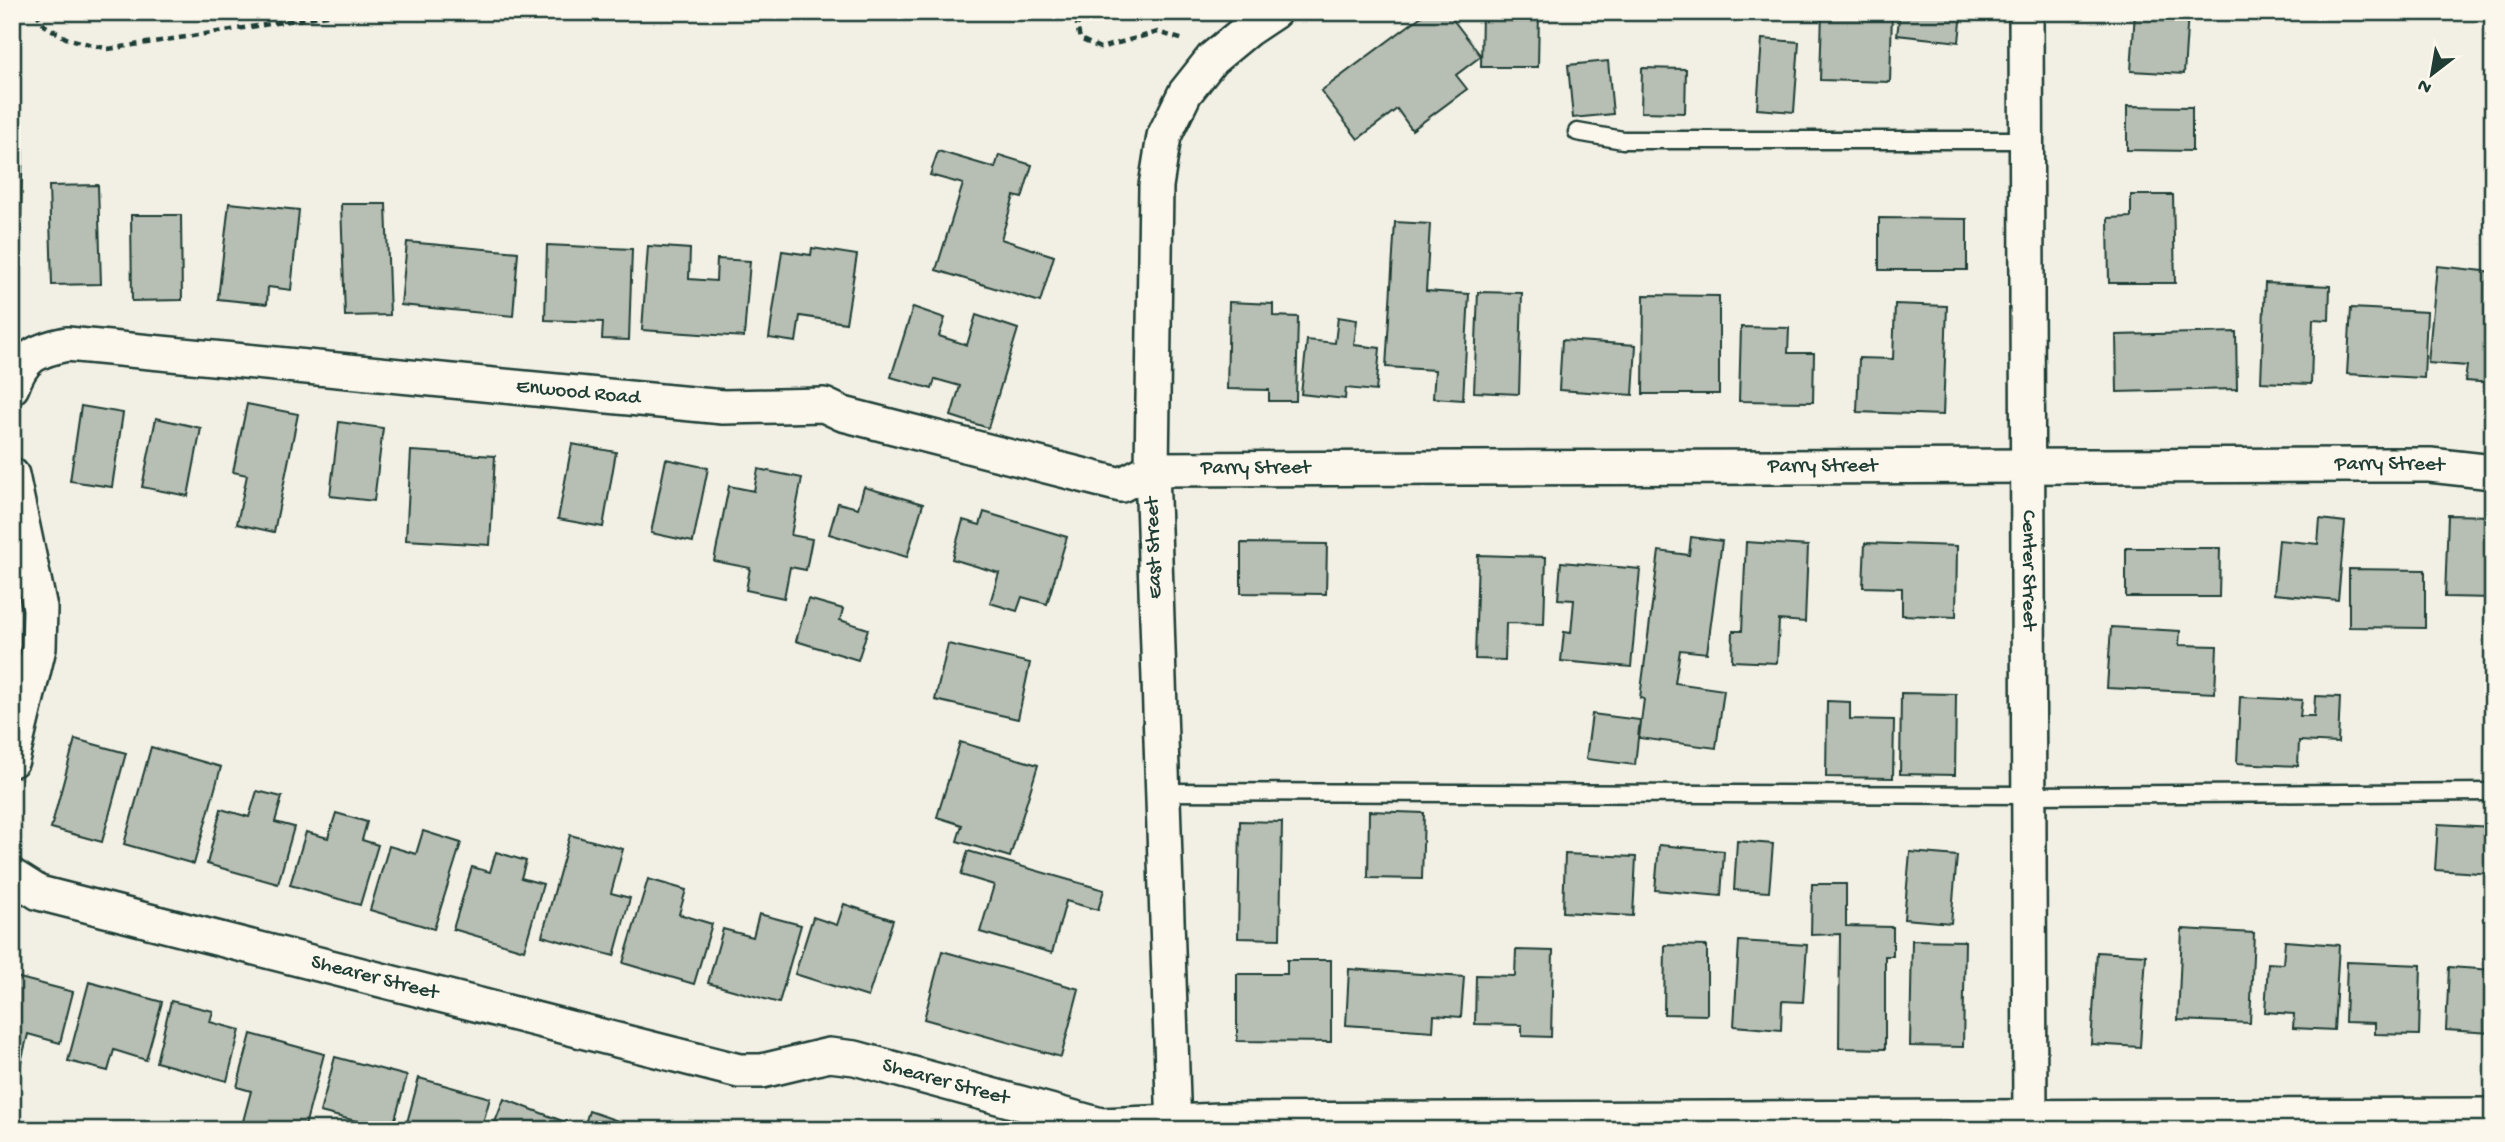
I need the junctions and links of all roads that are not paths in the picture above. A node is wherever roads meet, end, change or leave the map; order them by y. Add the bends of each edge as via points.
1 (1274, 12) edge
2 (2026, 12) edge
3 (1577, 132) dead end
4 (2026, 140) junction
5 (12, 387) edge
6 (2027, 467) junction
7 (1152, 469) junction
8 (2493, 472) edge
9 (12, 475) edge
10 (12, 760) edge
11 (1163, 792) junction
12 (2493, 792) edge
13 (2029, 794) junction
14 (12, 876) edge
15 (2493, 1115) edge
16 (2030, 1124) edge
17 (1174, 1126) edge

1 - 7 street, East Street via 1212,59 1185,93 1164,136 1156,186
2 - 4 street, Center Street
3 - 4 lane via 1623,140
4 - 6 street, Center Street
5 - 7 street, Enwood Road via 19,367 41,349 68,344 723,407 824,405 843,414 1121,485
6 - 7 street, Parry Street
6 - 8 street, Parry Street via 2430,465
6 - 13 street, Center Street
7 - 11 street, East Street
9 - 10 street via 40,608 39,648
11 - 13 lane
11 - 17 street, East Street
12 - 13 lane
13 - 16 street, Center Street
14 - 17 street, Shearer Street via 39,893 739,1071 762,1071 829,1055 855,1058 1101,1125
15 - 16 street, Shearer Street
16 - 17 street, Shearer Street via 1233,1120

